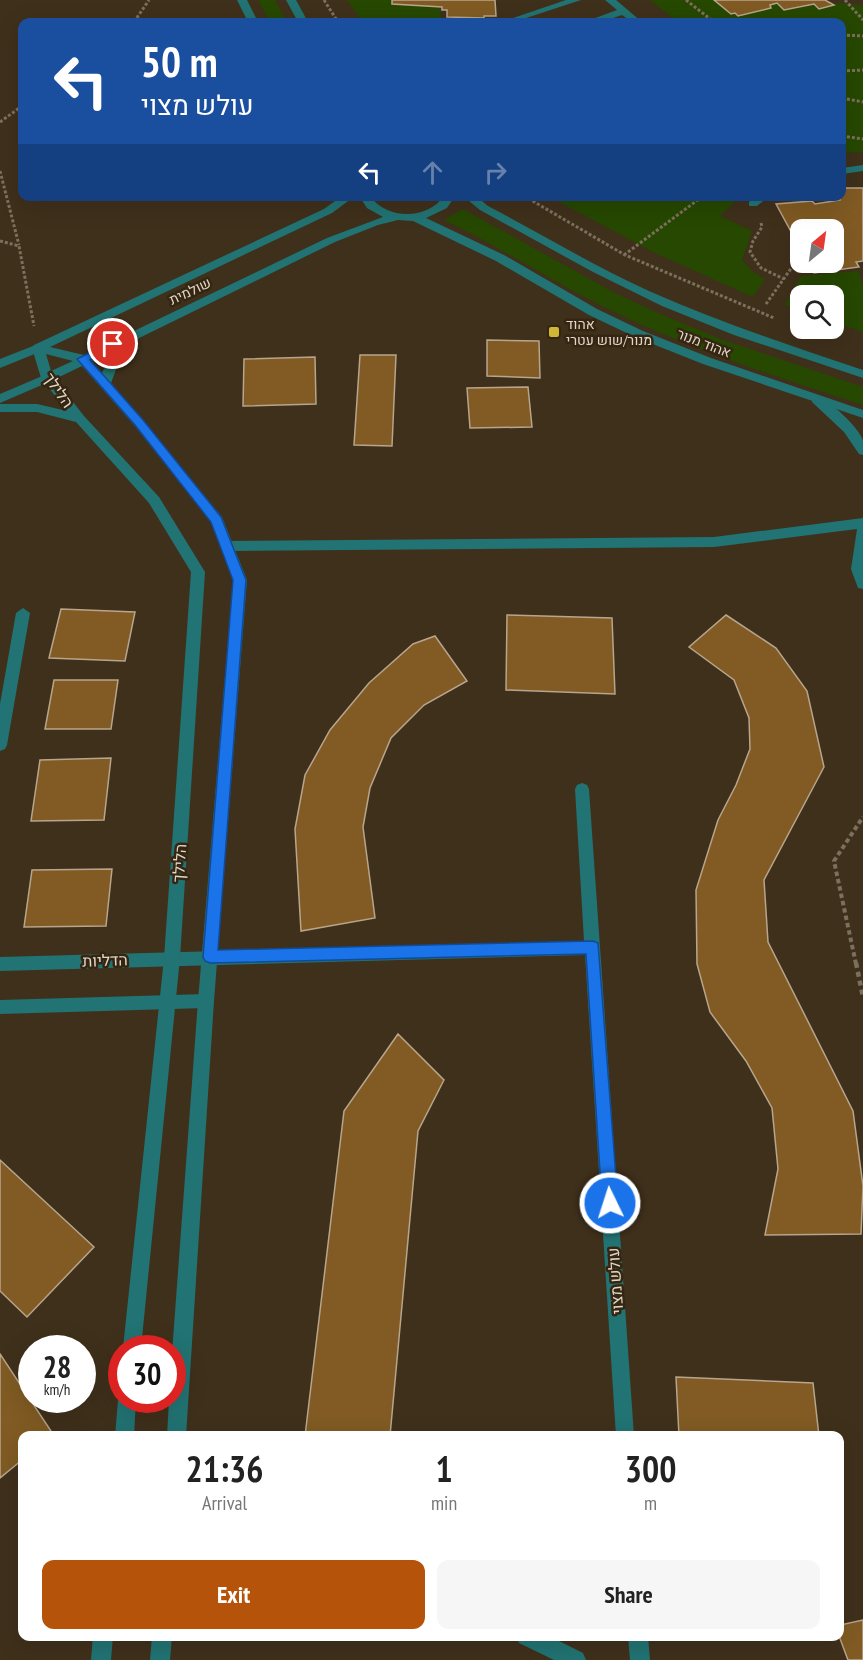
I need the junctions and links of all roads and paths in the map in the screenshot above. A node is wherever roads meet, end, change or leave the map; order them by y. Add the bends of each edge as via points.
1 (149, 0) edge
2 (242, 0) edge
3 (291, 0) edge
4 (324, 0) edge
5 (576, 0) edge
6 (610, 0) edge
7 (686, 0) edge
8 (845, 0) edge
9 (624, 12) junction
10 (137, 18) edge
11 (251, 18) edge
12 (301, 18) edge
13 (335, 18) edge
14 (519, 18) edge
15 (606, 18) edge
16 (632, 18) edge
17 (709, 18) edge
18 (863, 20) edge
19 (846, 35) edge
20 (863, 36) edge
21 (863, 70) edge
22 (846, 71) edge
23 (846, 99) edge
24 (863, 102) edge
25 (18, 109) edge
26 (0, 122) edge
27 (846, 137) edge
28 (863, 139) edge
29 (863, 168) edge
30 (846, 170) edge
31 (0, 171) edge
32 (343, 201) edge
33 (366, 201) edge
34 (446, 201) edge
35 (477, 201) edge
36 (533, 201) edge
37 (696, 201) edge
38 (757, 201) edge
39 (753, 204) joint
40 (397, 217) junction
41 (414, 217) junction
42 (0, 241) edge
43 (19, 246) junction
44 (625, 255) junction
45 (790, 270) edge
46 (602, 272) junction
47 (784, 279) junction
48 (766, 304) dead end
49 (780, 320) dead end
50 (128, 337) junction
51 (38, 348) junction
52 (83, 359) junction
53 (0, 364) edge
54 (863, 374) edge
55 (47, 378) junction
56 (105, 383) junction
57 (0, 399) edge
58 (816, 399) junction
59 (0, 408) edge
60 (863, 414) edge
61 (80, 419) junction
62 (863, 451) edge
63 (863, 524) edge
64 (863, 530) edge
65 (226, 546) junction
66 (863, 584) edge
67 (23, 613) dead end
68 (0, 746) edge
69 (582, 789) dead end
70 (863, 817) edge
71 (593, 948) junction
72 (210, 957) junction
73 (172, 958) junction
74 (0, 964) edge
75 (863, 997) edge
76 (206, 1001) junction
77 (168, 1002) junction
78 (0, 1007) edge
79 (133, 1335) edge
80 (126, 1413) edge
81 (124, 1431) edge
82 (176, 1431) edge
83 (625, 1431) edge
84 (103, 1641) edge
85 (162, 1641) edge
86 (536, 1641) edge
87 (638, 1641) edge
88 (101, 1660) edge
89 (160, 1660) edge
90 (576, 1660) edge
91 (640, 1660) edge

1 - 10 path
2 - 11 street
3 - 12 street
4 - 13 path
5 - 14 street
6 - 9 street
7 - 17 path
8 - 18 path
9 - 15 street
9 - 16 street
19 - 20 path
21 - 22 path
23 - 24 path
25 - 26 path
27 - 28 path
29 - 30 street
31 - 43 path
32 - 51 street, שולמית
33 - 40 street via 375,209
34 - 41 street via 440,208
35 - 46 street, אהוד מנור
36 - 44 path
37 - 44 path
38 - 39 street
39 - 47 path via 762,227 750,252 761,268
40 - 41 street
40 - 50 street, שולמית via 331,240
41 - 58 street, אהוד מנור via 639,334
42 - 43 path
43 - 51 path
44 - 46 path
44 - 49 path
45 - 47 path
46 - 54 street, אהוד מנור via 730,329
47 - 48 path
50 - 52 street, שולמית
50 - 56 street via 114,358
51 - 52 street, הלילך
51 - 53 street, שולמית
51 - 55 street, הלילך
52 - 55 street, שולמית
52 - 56 street
55 - 57 street, שולמית
55 - 61 street, הלילך
56 - 65 street via 217,520
58 - 60 street, אהוד מנור
58 - 62 street via 858,438
59 - 61 street via 38,408
61 - 73 street, הלילך via 154,500 198,572
63 - 65 street via 714,542
64 - 66 street via 858,569
65 - 72 street via 240,580
67 - 68 street
69 - 71 street, עולש מצוי
70 - 75 path via 834,861
71 - 72 street
71 - 83 street, עולש מצוי
72 - 73 street, הדליות
72 - 76 street
73 - 74 street, הדליות
73 - 77 street, הלילך
76 - 77 street
76 - 82 street
77 - 78 street
77 - 79 street, הלילך
80 - 81 street
84 - 88 street
85 - 89 street
86 - 90 street
87 - 91 street

